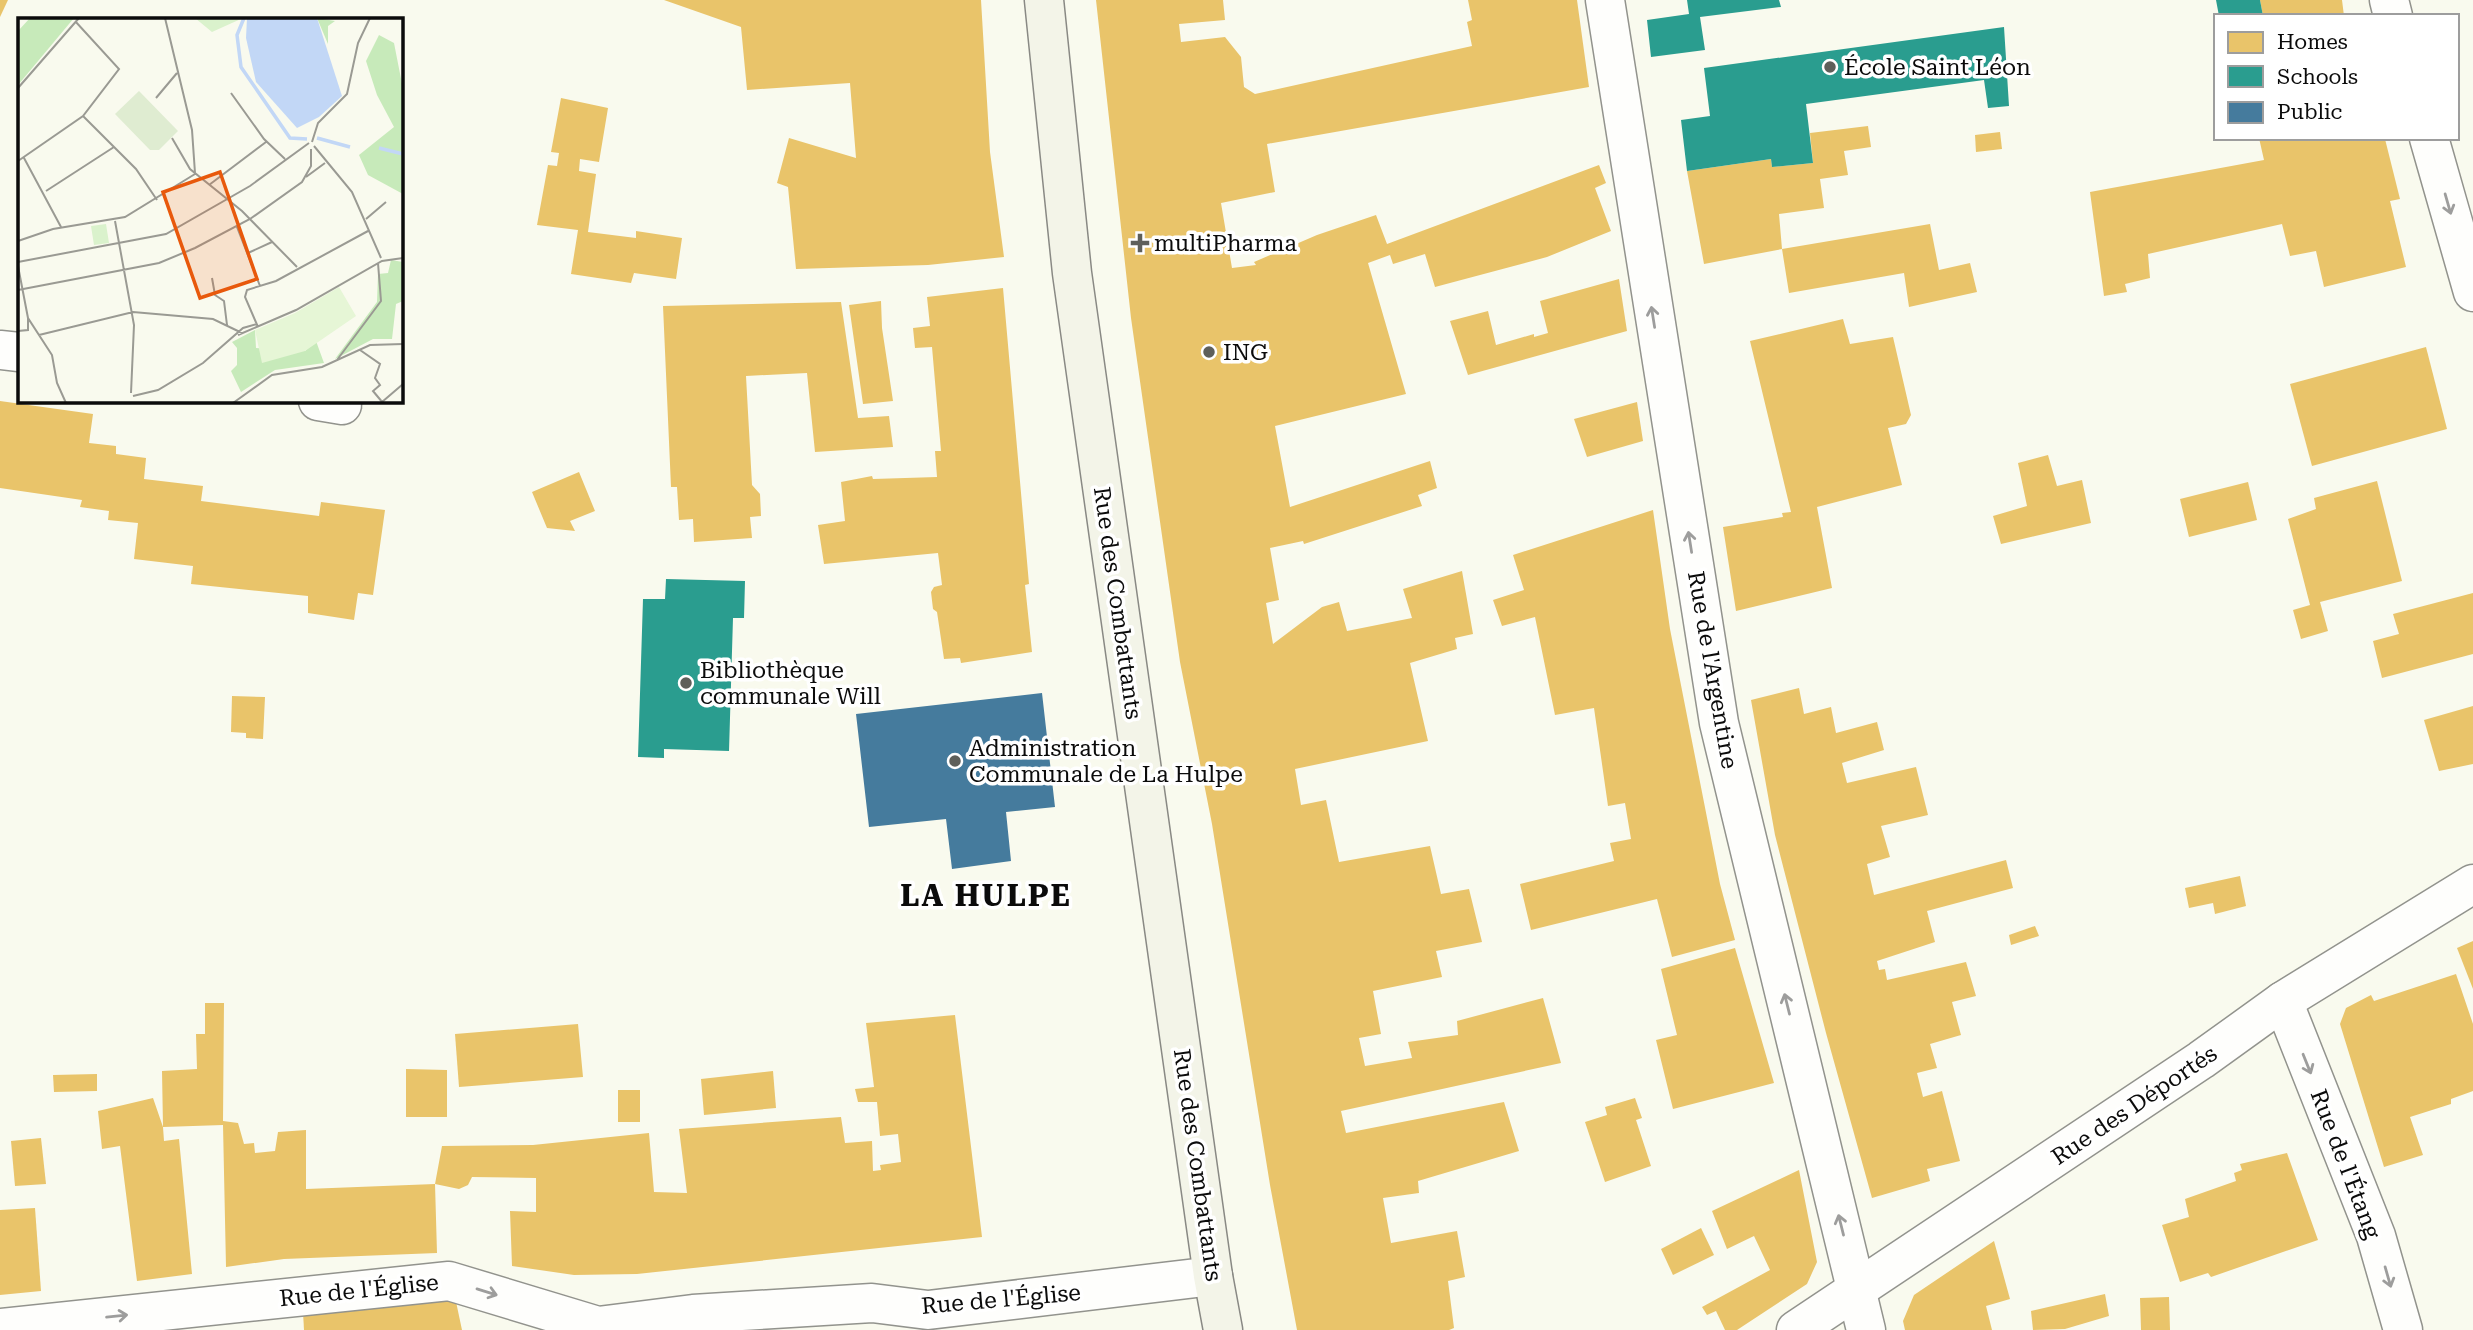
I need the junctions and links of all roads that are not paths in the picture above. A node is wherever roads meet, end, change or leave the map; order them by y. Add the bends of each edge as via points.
1 (1044, 0) edge
2 (1605, 0) edge
3 (2430, 140) edge
4 (2473, 292) edge
5 (0, 350) edge
6 (18, 352) edge
7 (2473, 884) edge
8 (2283, 1001) junction
9 (1213, 1276) junction
10 (1857, 1291) junction
11 (0, 1328) edge
12 (597, 1328) edge
13 (1223, 1330) edge
14 (1797, 1330) edge
15 (1866, 1330) edge
16 (2403, 1330) edge

1 - 9 main road, Rue des Combattants via 1072,273
10 -> 2 street, Rue de l'Argentine via 1719,723
3 -> 4 street
5 - 6 street
7 - 8 street, Rue des Déportés
8 - 10 street, Rue des Déportés
8 -> 16 street, Rue de l'Étang via 2376,1236
9 - 12 street, Rue de l'Église via 928,1310 873,1303 693,1314
9 - 13 main road, Rue des Combattants
10 - 14 street, Rue des Déportés
10 - 15 street, Rue de l'Argentine
11 -> 12 street, Rue de l'Église via 449,1281

